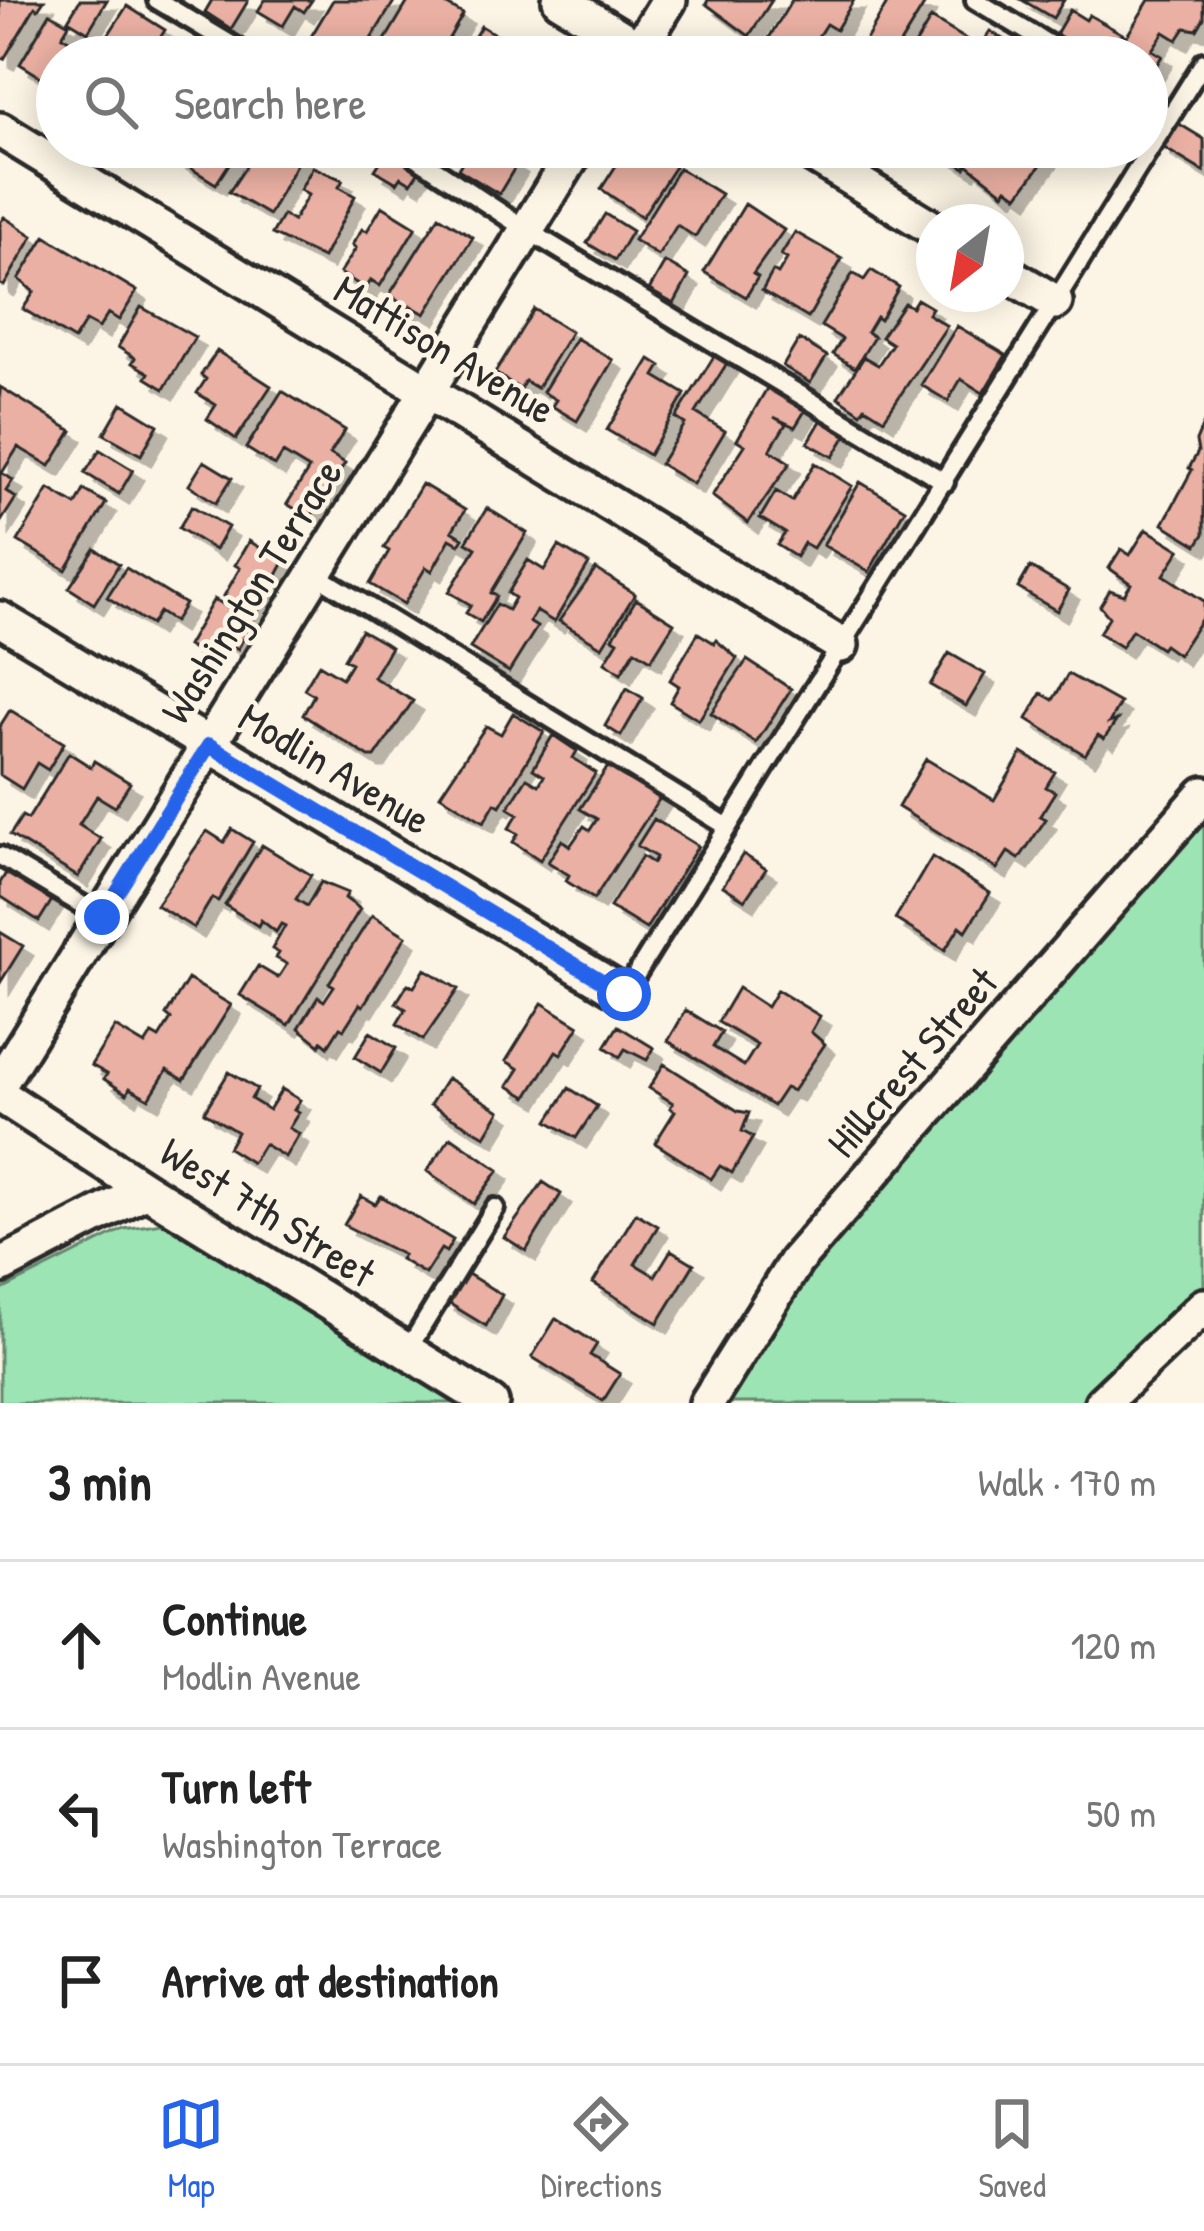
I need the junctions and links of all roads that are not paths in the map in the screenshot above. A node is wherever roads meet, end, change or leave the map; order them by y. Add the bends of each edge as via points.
1 (157, 0) edge
2 (560, 0) edge
3 (669, 0) edge
4 (975, 0) edge
5 (217, 36) edge
6 (615, 36) edge
7 (651, 36) edge
8 (1035, 36) edge
9 (1204, 62) edge
10 (1170, 117) joint
11 (1168, 120) edge
12 (0, 130) edge
13 (36, 152) edge
14 (62, 168) edge
15 (433, 168) edge
16 (565, 168) edge
17 (834, 168) edge
18 (1138, 168) edge
19 (916, 218) edge
20 (527, 230) junction
21 (1024, 283) edge
22 (1054, 302) junction
23 (428, 391) junction
24 (945, 482) junction
25 (315, 574) junction
26 (0, 619) edge
27 (841, 645) junction
28 (209, 745) junction
29 (1204, 794) edge
30 (728, 827) junction
31 (0, 856) edge
32 (102, 917) junction
33 (624, 994) joint
34 (0, 1083) edge
35 (0, 1095) edge
36 (146, 1190) junction
37 (495, 1208) dead end
38 (0, 1266) edge
39 (1204, 1306) edge
40 (407, 1351) junction
41 (490, 1403) edge
42 (707, 1403) edge
43 (1102, 1403) edge

1 - 5 lane
2 - 6 street
3 - 7 street
4 - 8 lane
9 - 10 lane
10 - 11 lane
12 - 13 street, Mattison Avenue
14 - 23 street, Mattison Avenue
15 - 20 lane
16 - 20 street, Washington Terrace
17 - 19 street
18 - 22 lane
20 - 23 street, Washington Terrace
20 - 24 lane
21 - 22 street
22 - 24 lane
23 - 25 street, Washington Terrace
23 - 27 street, Mattison Avenue
24 - 27 lane
25 - 28 street, Washington Terrace
25 - 30 lane
26 - 28 street, Modlin Avenue
27 - 30 lane
28 - 32 street, Washington Terrace
28 - 33 street, Modlin Avenue
29 - 42 street, Hillcrest Street via 796,1261
30 - 33 lane
31 - 32 lane
32 - 34 street, Washington Terrace
35 - 36 street, West 7th Street
36 - 38 street
36 - 40 street, West 7th Street
37 - 40 lane
39 - 43 street
40 - 41 street, West 7th Street

